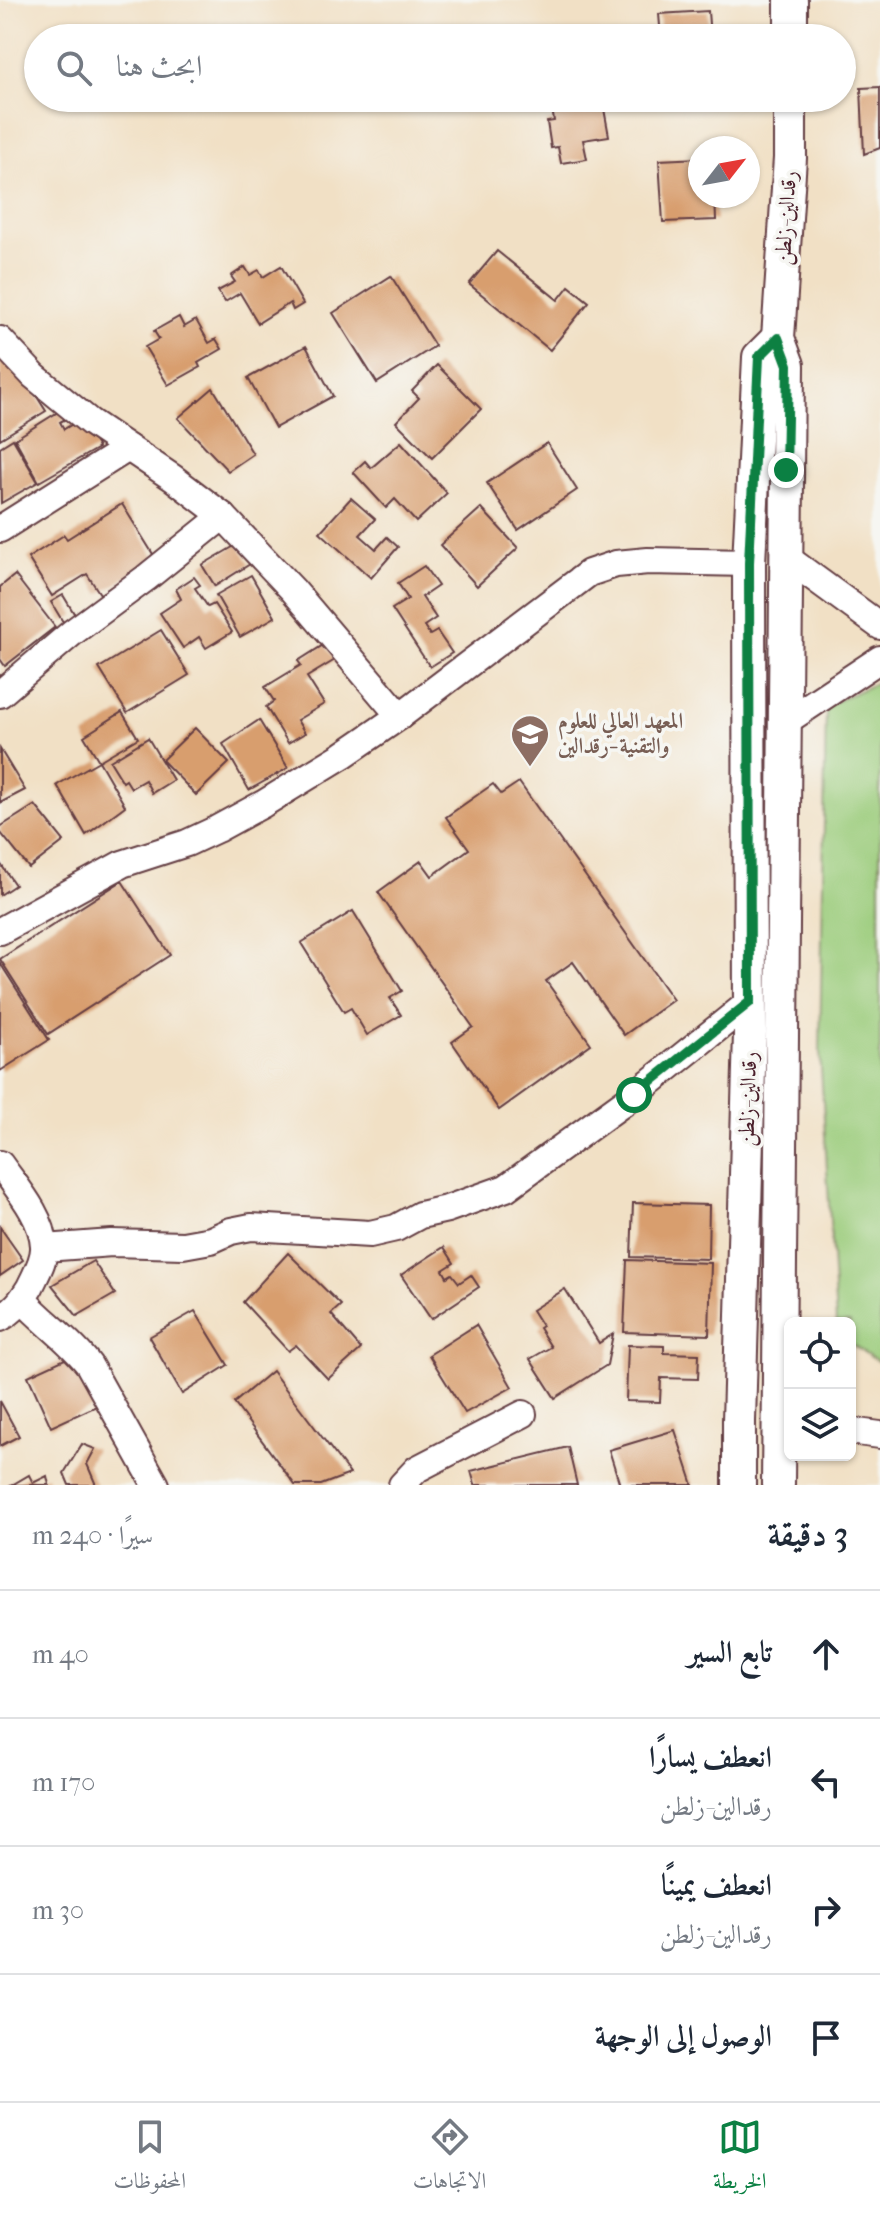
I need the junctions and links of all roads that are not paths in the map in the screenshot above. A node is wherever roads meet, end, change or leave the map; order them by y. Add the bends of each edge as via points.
1 (791, 0) edge
2 (791, 24) edge
3 (790, 112) edge
4 (778, 338) junction
5 (0, 340) edge
6 (128, 448) junction
7 (223, 516) junction
8 (0, 529) edge
9 (787, 558) junction
10 (749, 563) junction
11 (880, 626) edge
12 (880, 659) edge
13 (0, 694) edge
14 (400, 716) junction
15 (785, 722) junction
16 (0, 931) edge
17 (750, 1002) junction
18 (0, 1164) edge
19 (45, 1248) junction
20 (23, 1300) junction
21 (0, 1318) edge
22 (523, 1414) dead end
23 (739, 1421) junction
24 (784, 1422) edge
25 (856, 1432) edge
26 (880, 1435) edge
27 (156, 1485) edge
28 (402, 1485) edge
29 (739, 1485) edge
30 (778, 1485) edge

1 - 2 main road
3 - 4 main road, رقدالين-زلطن
4 - 9 main road, رقدالين-زلطن via 788,365
4 - 10 main road, رقدالين-زلطن via 759,357
5 - 6 street via 34,376
6 - 7 street
6 - 8 street
7 - 13 street
7 - 14 street
9 - 11 street
9 - 15 main road, رقدالين-زلطن
10 - 14 street via 648,561 589,573
10 - 17 main road, رقدالين-زلطن
12 - 15 street
14 - 16 street via 217,829 122,864
15 - 24 main road, رقدالين-زلطن
17 - 19 street via 506,1188 420,1215 396,1228 370,1234 251,1227 183,1245
17 - 23 main road, رقدالين-زلطن
18 - 19 street via 33,1214
19 - 20 street
20 - 21 street
20 - 27 street via 89,1365
22 - 28 street via 417,1469
23 - 24 street
23 - 29 main road, رقدالين-زلطن
24 - 30 main road, رقدالين-زلطن
25 - 26 street

